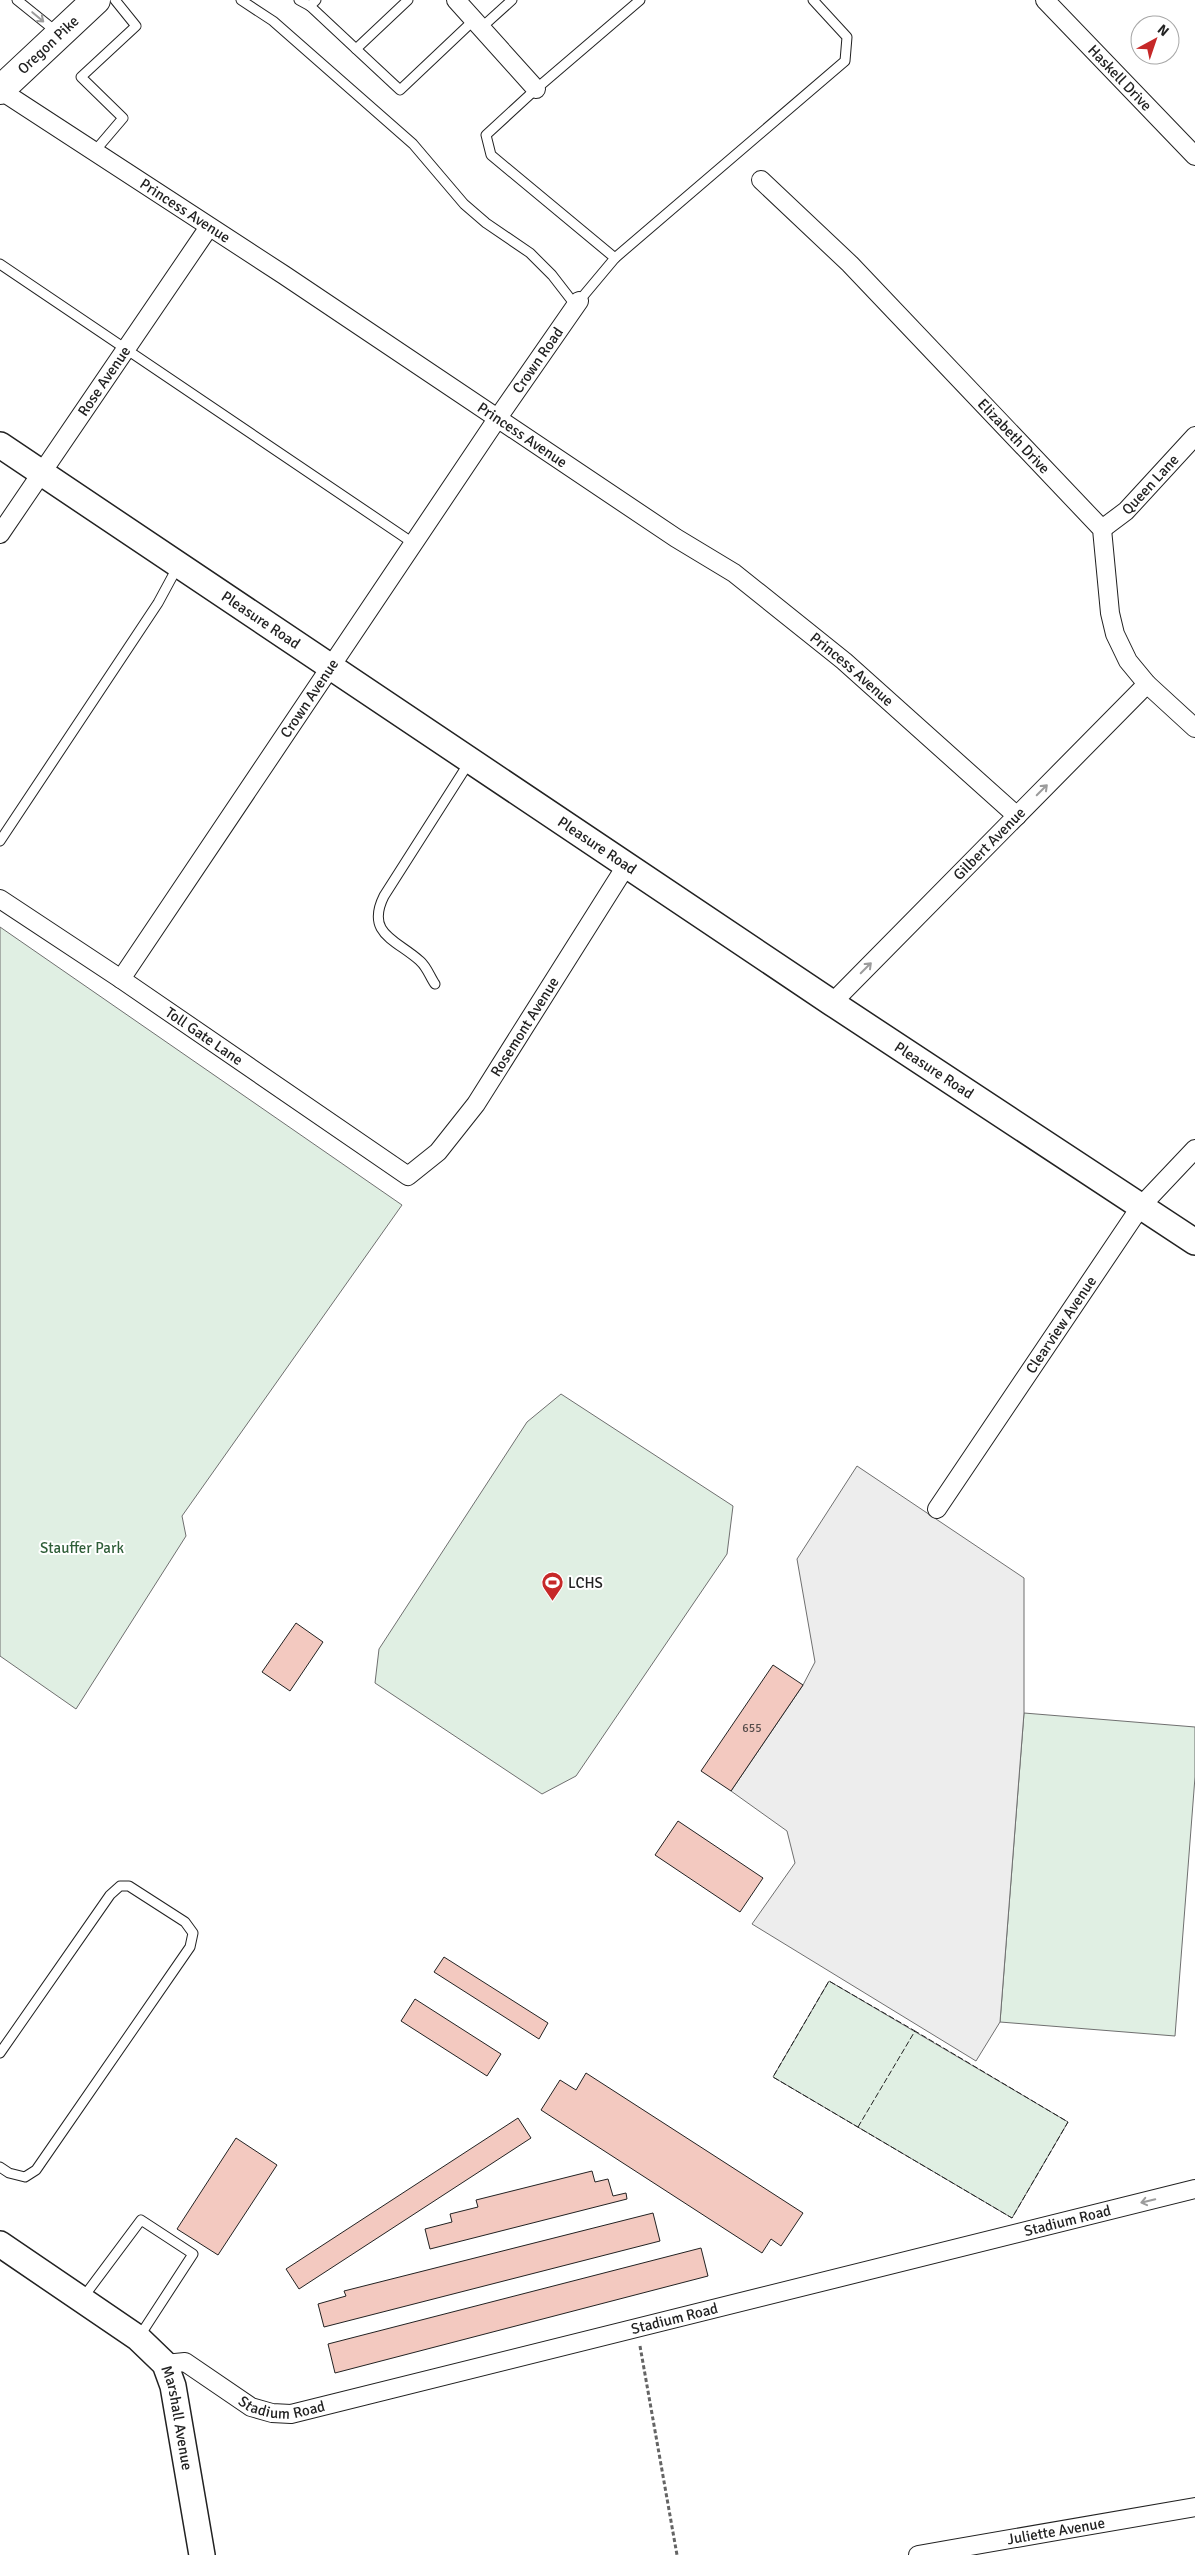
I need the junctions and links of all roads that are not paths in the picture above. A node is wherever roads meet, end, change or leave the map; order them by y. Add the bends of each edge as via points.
1 (17, 0) edge
2 (96, 0) edge
3 (115, 0) edge
4 (241, 0) edge
5 (299, 0) edge
6 (408, 0) edge
7 (456, 0) edge
8 (512, 0) edge
9 (640, 0) edge
10 (813, 0) edge
11 (1045, 0) edge
12 (313, 3) edge
13 (477, 24) junction
14 (59, 35) junction
15 (356, 49) junction
16 (536, 89) junction
17 (0, 90) edge
18 (94, 152) junction
19 (1195, 156) edge
20 (761, 180) dead end
21 (209, 227) junction
22 (615, 258) junction
23 (0, 264) edge
24 (577, 304) junction
25 (126, 349) junction
26 (496, 419) junction
27 (1195, 436) edge
28 (0, 445) edge
29 (42, 473) junction
30 (1102, 529) junction
31 (0, 534) edge
32 (413, 543) junction
33 (179, 564) junction
34 (330, 666) junction
35 (1147, 684) junction
36 (1195, 728) edge
37 (470, 761) junction
38 (1017, 816) junction
39 (0, 840) edge
40 (626, 866) junction
41 (0, 898) edge
42 (121, 979) junction
43 (435, 984) dead end
44 (832, 1003) junction
45 (1195, 1149) edge
46 (408, 1176) joint
47 (1141, 1206) junction
48 (1195, 1242) edge
49 (937, 1509) dead end
50 (0, 2053) edge
51 (0, 2167) edge
52 (1195, 2189) edge
53 (0, 2244) edge
54 (82, 2299) junction
55 (138, 2338) junction
56 (165, 2364) junction
57 (1195, 2507) edge
58 (202, 2555) edge
59 (918, 2555) edge

1 -> 14 lane
2 - 14 highway, Oregon Pike
3 - 18 lane via 136,26 81,77 123,118
4 - 24 lane via 273,21 413,144 464,204 530,253
5 - 12 lane
6 - 15 lane
7 - 13 street
8 - 13 lane
9 - 16 lane
10 - 22 lane via 847,37 845,61
11 - 19 street, Haskell Drive
12 - 15 lane
13 - 15 lane via 400,90
13 - 16 street
14 - 17 highway, Oregon Pike
16 - 22 lane via 486,136 491,155
17 - 18 street, Princess Avenue
18 - 21 street, Princess Avenue
20 - 30 street, Elizabeth Drive via 850,264
21 - 25 street, Rose Avenue
21 - 26 street, Princess Avenue
22 - 24 lane
23 - 25 lane
24 - 26 street, Crown Road
25 - 29 street, Rose Avenue
25 - 32 lane
26 - 32 street, Crown Avenue
26 - 38 street, Princess Avenue via 734,573 844,661
27 - 30 street, Queen Lane via 1126,511
28 - 29 street, Pleasure Road
29 - 31 street, Rose Avenue
29 - 33 street, Pleasure Road
30 - 35 street via 1115,634 1128,661
32 - 34 street, Crown Avenue
33 - 34 street, Pleasure Road
33 - 39 lane via 158,603
34 - 37 street, Pleasure Road
34 - 42 street, Crown Avenue
35 - 36 street
38 -> 35 street, Gilbert Avenue
37 - 40 street, Pleasure Road
37 - 43 lane via 384,896 378,914 379,924 388,938 422,963
44 -> 38 street, Gilbert Avenue
40 - 44 street, Pleasure Road
40 - 46 street, Rosemont Avenue via 476,1104 438,1152
41 - 42 street, Toll Gate Lane
42 - 46 street, Toll Gate Lane
44 - 47 street, Pleasure Road
45 - 47 street, Clearview Avenue
47 - 48 street, Pleasure Road
47 - 49 street, Clearview Avenue
50 - 51 lane via 110,1895 120,1886 130,1886 185,1922 193,1933 190,1947 36,2170 25,2177
52 -> 56 street, Stadium Road via 291,2414 251,2407 185,2362
53 - 54 street, Marshall Avenue
54 - 55 street, Marshall Avenue
54 - 55 lane via 141,2220 193,2254
55 - 56 street, Marshall Avenue
56 - 58 street, Marshall Avenue via 173,2386
57 - 59 street, Juliette Avenue

